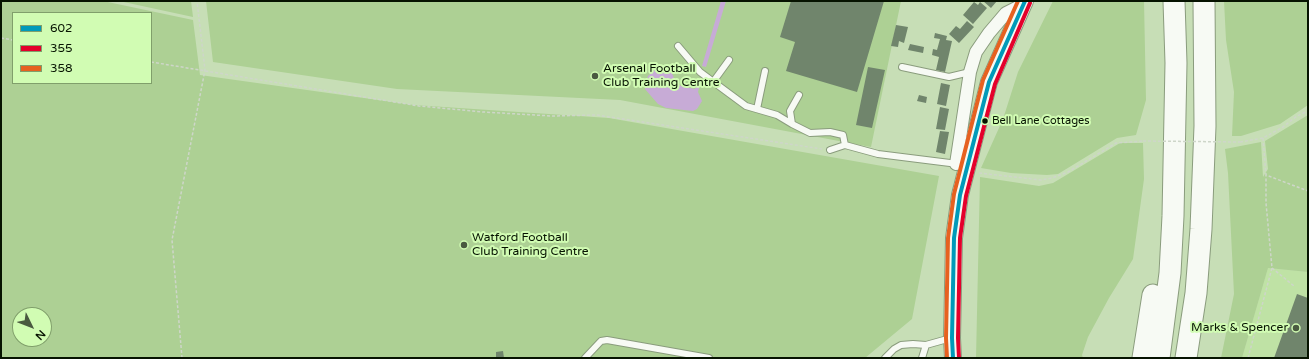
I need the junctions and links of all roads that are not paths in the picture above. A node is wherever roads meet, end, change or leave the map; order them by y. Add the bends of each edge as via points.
1 (1174, 1) edge
2 (1204, 1) edge
3 (1024, 2) edge
4 (678, 46) dead end
5 (729, 60) dead end
6 (902, 67) dead end
7 (765, 71) dead end
8 (970, 72) junction
9 (713, 82) junction
10 (799, 95) dead end
11 (757, 109) junction
12 (792, 124) junction
13 (845, 145) junction
14 (830, 150) road end
15 (966, 168) junction
16 (1173, 216) junction
17 (952, 338) junction
18 (926, 345) junction
19 (585, 358) edge
20 (709, 358) edge
21 (885, 358) edge
22 (922, 358) edge
23 (953, 358) edge
24 (1143, 358) edge
25 (1158, 358) edge
26 (1186, 358) edge

1 - 16 highway via 1176,63
2 - 26 highway via 1205,126 1201,229 1196,293
3 - 8 street via 1006,13 989,33 976,52
3 - 15 main road via 989,82
4 - 9 lane via 700,72
5 - 9 lane
6 - 8 lane via 949,78
7 - 11 lane
8 - 15 street
9 - 11 lane via 746,106
10 - 12 lane via 790,111
11 - 12 lane via 777,114
12 - 13 lane via 810,133 830,132 843,135
13 - 14 lane
13 - 15 lane via 878,154
15 - 17 main road via 954,238
16 - 24 highway via 1157,273
16 - 25 highway via 1170,273
17 - 18 lane
17 - 23 main road
18 - 21 lane via 901,345
18 - 22 lane
19 - 20 lane via 601,341 606,340

